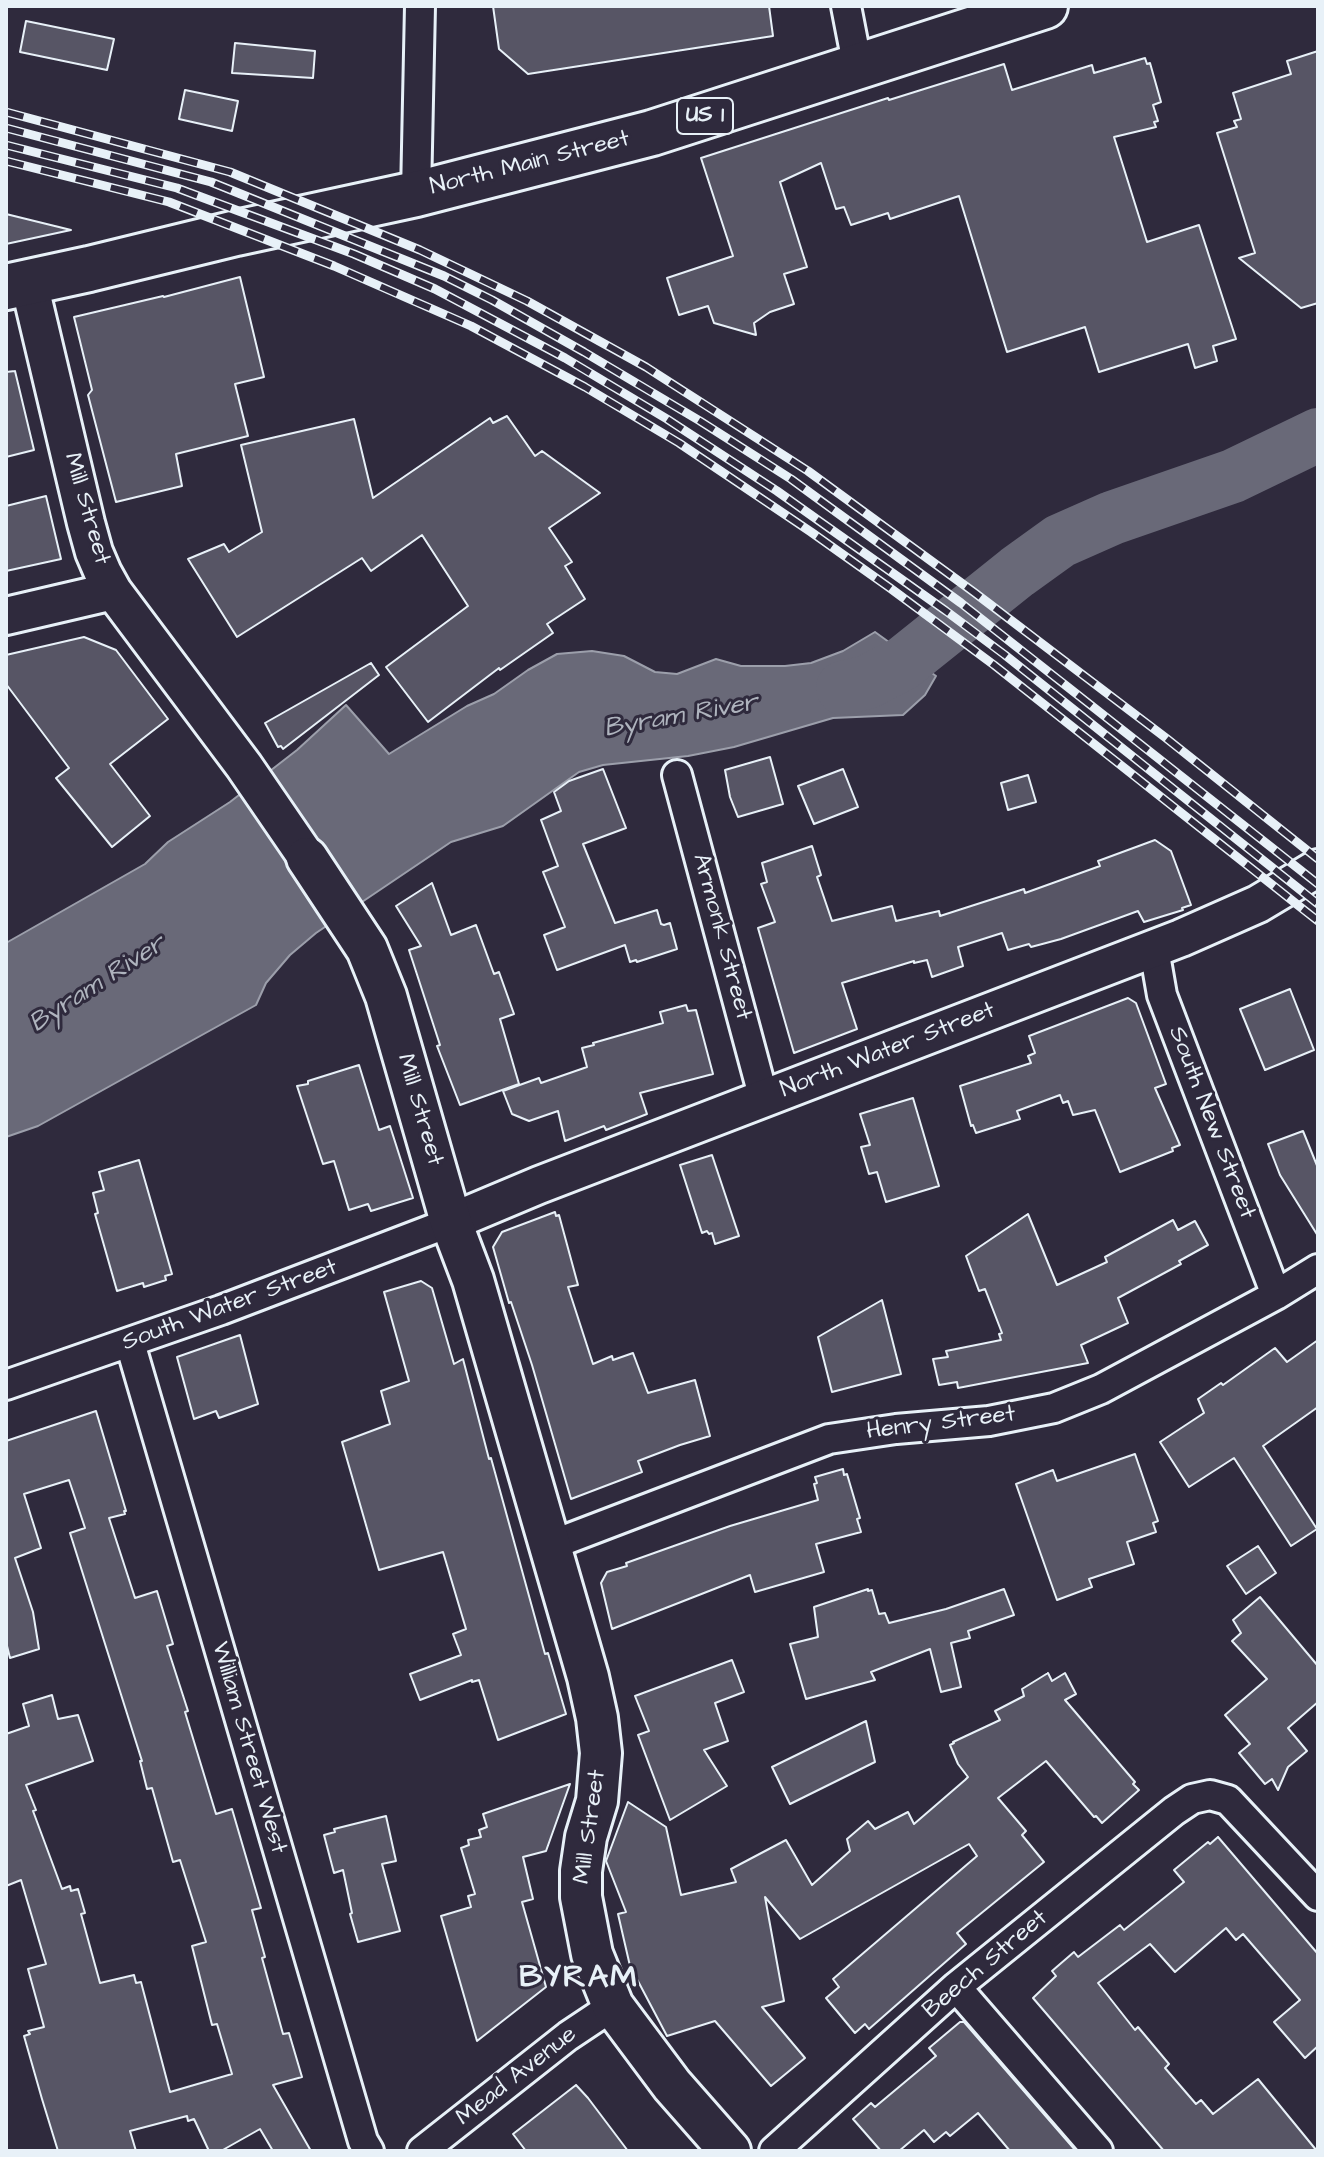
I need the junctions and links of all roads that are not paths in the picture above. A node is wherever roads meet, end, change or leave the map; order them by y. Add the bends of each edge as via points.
1 (420, 6) edge
2 (846, 6) edge
3 (1045, 6) edge
4 (858, 68) junction
5 (416, 194) junction
6 (17, 285) edge
7 (113, 591) junction
8 (6, 616) edge
9 (677, 775) dead end
10 (307, 858) joint
11 (1318, 868) edge
12 (1154, 949) junction
13 (764, 1099) junction
14 (451, 1222) junction
15 (1318, 1269) edge
16 (1276, 1295) junction
17 (130, 1343) junction
18 (6, 1385) edge
19 (549, 1546) junction
20 (1313, 1879) edge
21 (956, 1987) junction
22 (613, 2006) junction
23 (369, 2151) edge
24 (422, 2151) edge
25 (730, 2151) edge
26 (774, 2151) edge
27 (1098, 2151) edge

1 - 5 street
2 - 4 street
3 - 4 main road, North Main Street / US 1
4 - 5 main road, North Main Street / US 1 via 652,133
5 - 6 main road, North Main Street / US 1
6 - 7 street, Mill Street via 94,552
7 - 8 street
7 - 10 street, Mill Street
9 - 13 street, Armonk Street
10 - 14 main road, Mill Street via 367,949 386,996
11 - 12 street, North Water Street via 1258,904
12 - 13 street, North Water Street
12 - 16 street, South New Street via 1162,995
13 - 14 street, North Water Street
14 - 17 street, South Water Street
14 - 19 main road, Mill Street via 473,1280
15 - 16 street, Henry Street
16 - 19 street, Henry Street via 1101,1389 1054,1408 989,1421 829,1439
17 - 18 street, South Water Street
17 - 23 street, William Street West
19 - 22 main road, Mill Street via 597,1718 600,1781 586,1837 581,1897 592,1954
20 - 21 street, Beech Street via 1228,1800 1210,1795 1192,1799
21 - 26 street, Beech Street
21 - 27 street
22 - 24 street, Mead Avenue
22 - 25 main road, Mill Street

